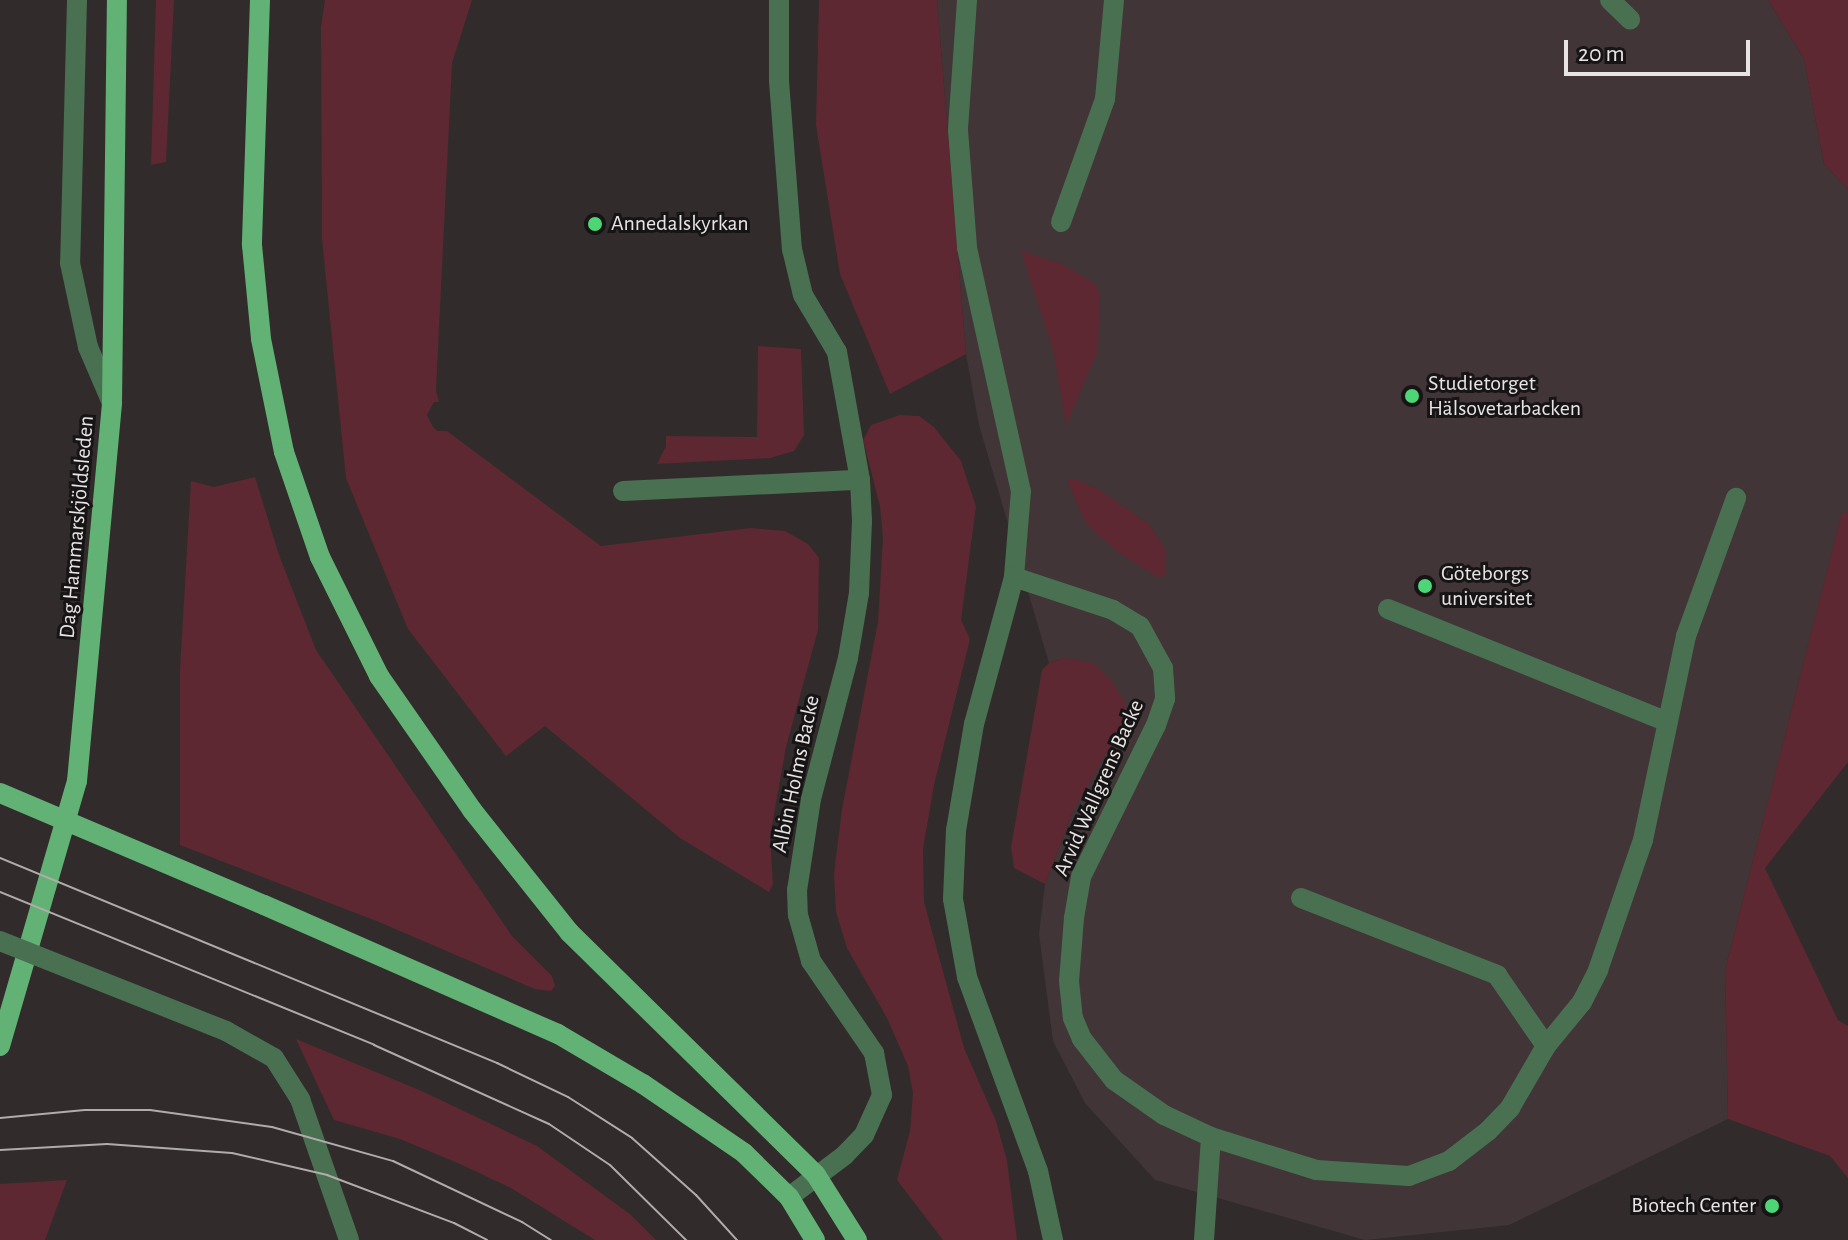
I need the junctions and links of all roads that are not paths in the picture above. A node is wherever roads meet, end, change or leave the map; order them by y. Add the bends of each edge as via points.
1 (77, 0) edge
2 (117, 0) edge
3 (260, 0) edge
4 (779, 0) edge
5 (967, 0) edge
6 (1114, 0) edge
7 (1610, 0) edge
8 (1630, 19) dead end
9 (1061, 222) dead end
10 (112, 403) junction
11 (860, 480) junction
12 (623, 491) dead end
13 (1736, 498) dead end
14 (1014, 577) junction
15 (1388, 609) dead end
16 (1667, 722) junction
17 (0, 793) edge
18 (1301, 898) dead end
19 (0, 941) edge
20 (0, 1046) edge
21 (1546, 1046) junction
22 (1211, 1137) junction
23 (816, 1175) junction
24 (789, 1197) junction
25 (349, 1240) edge
26 (815, 1240) edge
27 (857, 1240) edge
28 (1053, 1240) edge
29 (1204, 1240) edge

1 - 10 street via 70,263 88,347
2 - 10 main road, Dag Hammarskjöldsleden
3 - 23 main road via 252,245 261,339 277,427 320,557 379,676 491,835 569,932
4 - 11 street, Albin Holms Backe via 779,81 792,249 803,295 837,352
5 - 14 street via 958,130 967,248 1021,491
6 - 9 street via 1105,99
7 - 8 street
10 - 20 main road, Dag Hammarskjöldsleden via 77,781
11 - 12 street
11 - 23 street, Albin Holms Backe via 859,593 848,658 811,799 797,890 811,961 874,1053 882,1095 864,1135
13 - 16 street, Arvid Wallgrens Backe via 1686,636
14 - 22 street, Arvid Wallgrens Backe via 1113,610 1140,626 1163,668 1165,699 1156,725 1081,877 1069,981 1073,1018 1082,1039 1114,1080 1164,1115
14 - 28 street via 974,724 956,830 953,899 967,977 1038,1171
15 - 16 street
16 - 21 street, Arvid Wallgrens Backe via 1643,840 1598,970 1582,1002
17 - 24 main road, bridge via 558,1034 744,1153
18 - 21 street via 1497,975
19 - 25 street, bridge via 226,1031 274,1058 300,1099
21 - 22 street, Arvid Wallgrens Backe via 1510,1108 1488,1131 1449,1161 1409,1176 1316,1170
22 - 29 street
23 - 24 street, Albin Holms Backe
23 - 27 main road
24 - 26 main road

